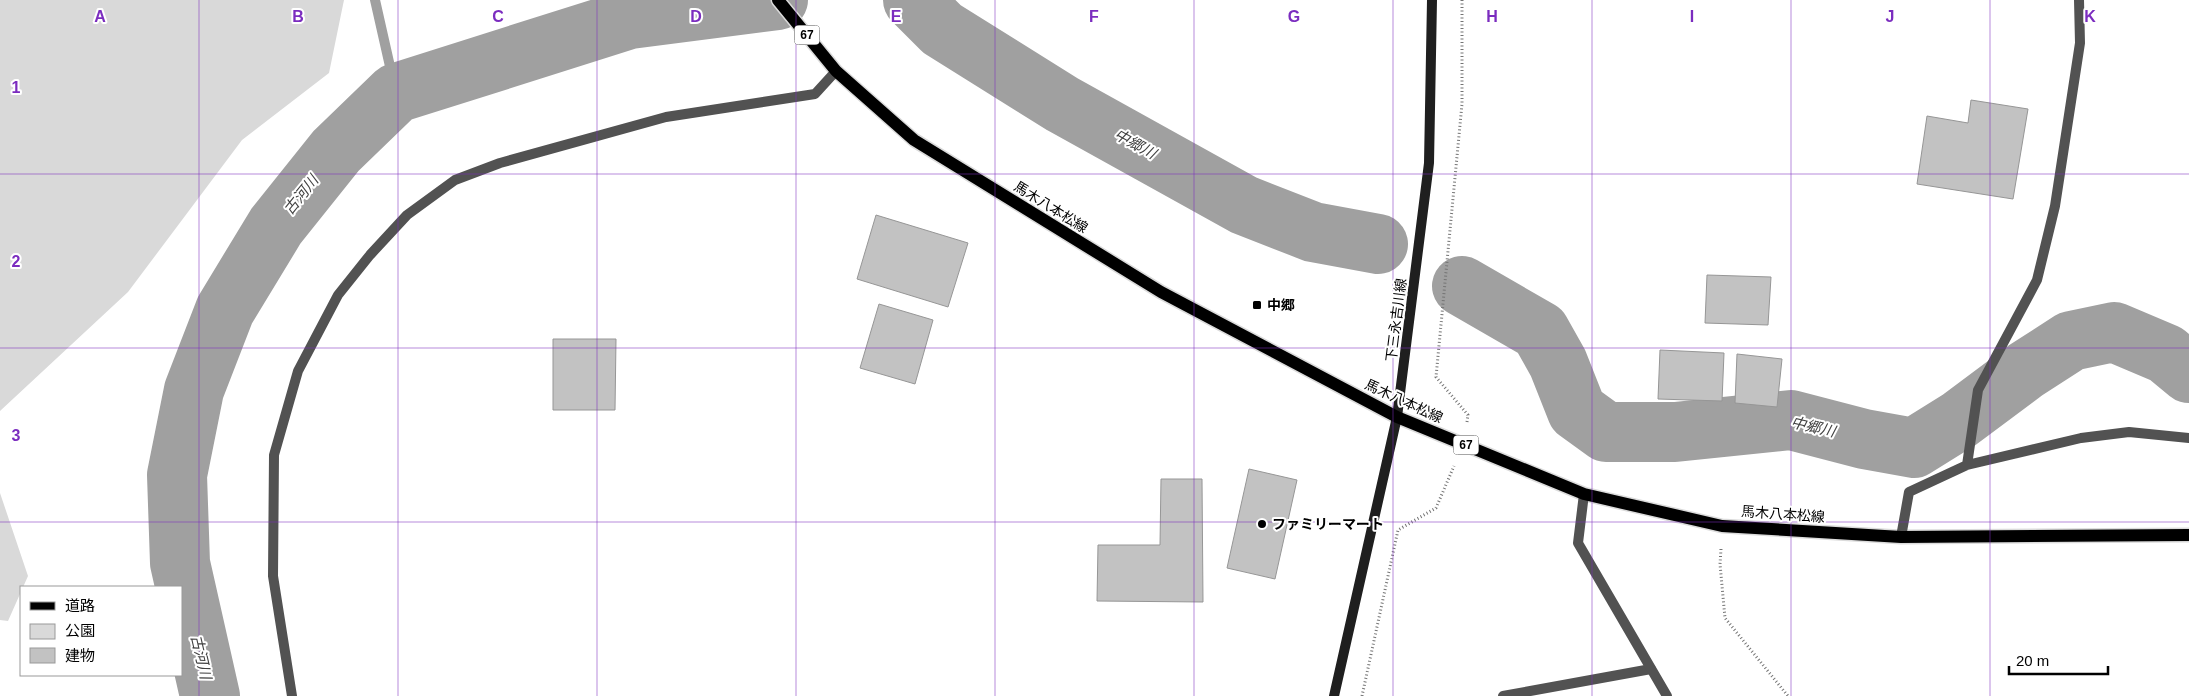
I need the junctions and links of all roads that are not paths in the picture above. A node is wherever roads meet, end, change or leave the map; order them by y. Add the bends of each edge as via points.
1 (778, 0) edge
2 (1432, 0) edge
3 (2079, 0) edge
4 (836, 70) junction
5 (1397, 417) junction
6 (2189, 438) edge
7 (1967, 465) junction
8 (1584, 494) junction
9 (2189, 534) edge
10 (1901, 537) junction
11 (1651, 669) junction
12 (292, 696) edge
13 (1334, 696) edge
14 (1503, 696) edge
15 (1667, 696) edge

1 - 4 main road, 馬木八本松線 / 67
2 - 5 main road, 下三永吉川線 via 1430,163
3 - 7 street via 2078,52 2055,206 2037,280 1978,390
4 - 5 main road, 馬木八本松線 / 67 via 914,140 931,151 1161,292
4 - 12 street via 815,94 666,117 500,163 455,180 407,215 370,254 338,295 298,371 274,455 273,576
5 - 8 main road, 馬木八本松線 / 67
5 - 13 main road, 下三永吉川線
6 - 7 street via 2129,432 2081,438
7 - 10 street via 1909,492
8 - 10 main road, 馬木八本松線 / 67 via 1722,526
8 - 11 street via 1578,543
9 - 10 main road, 馬木八本松線 / 67
11 - 14 street
11 - 15 street

